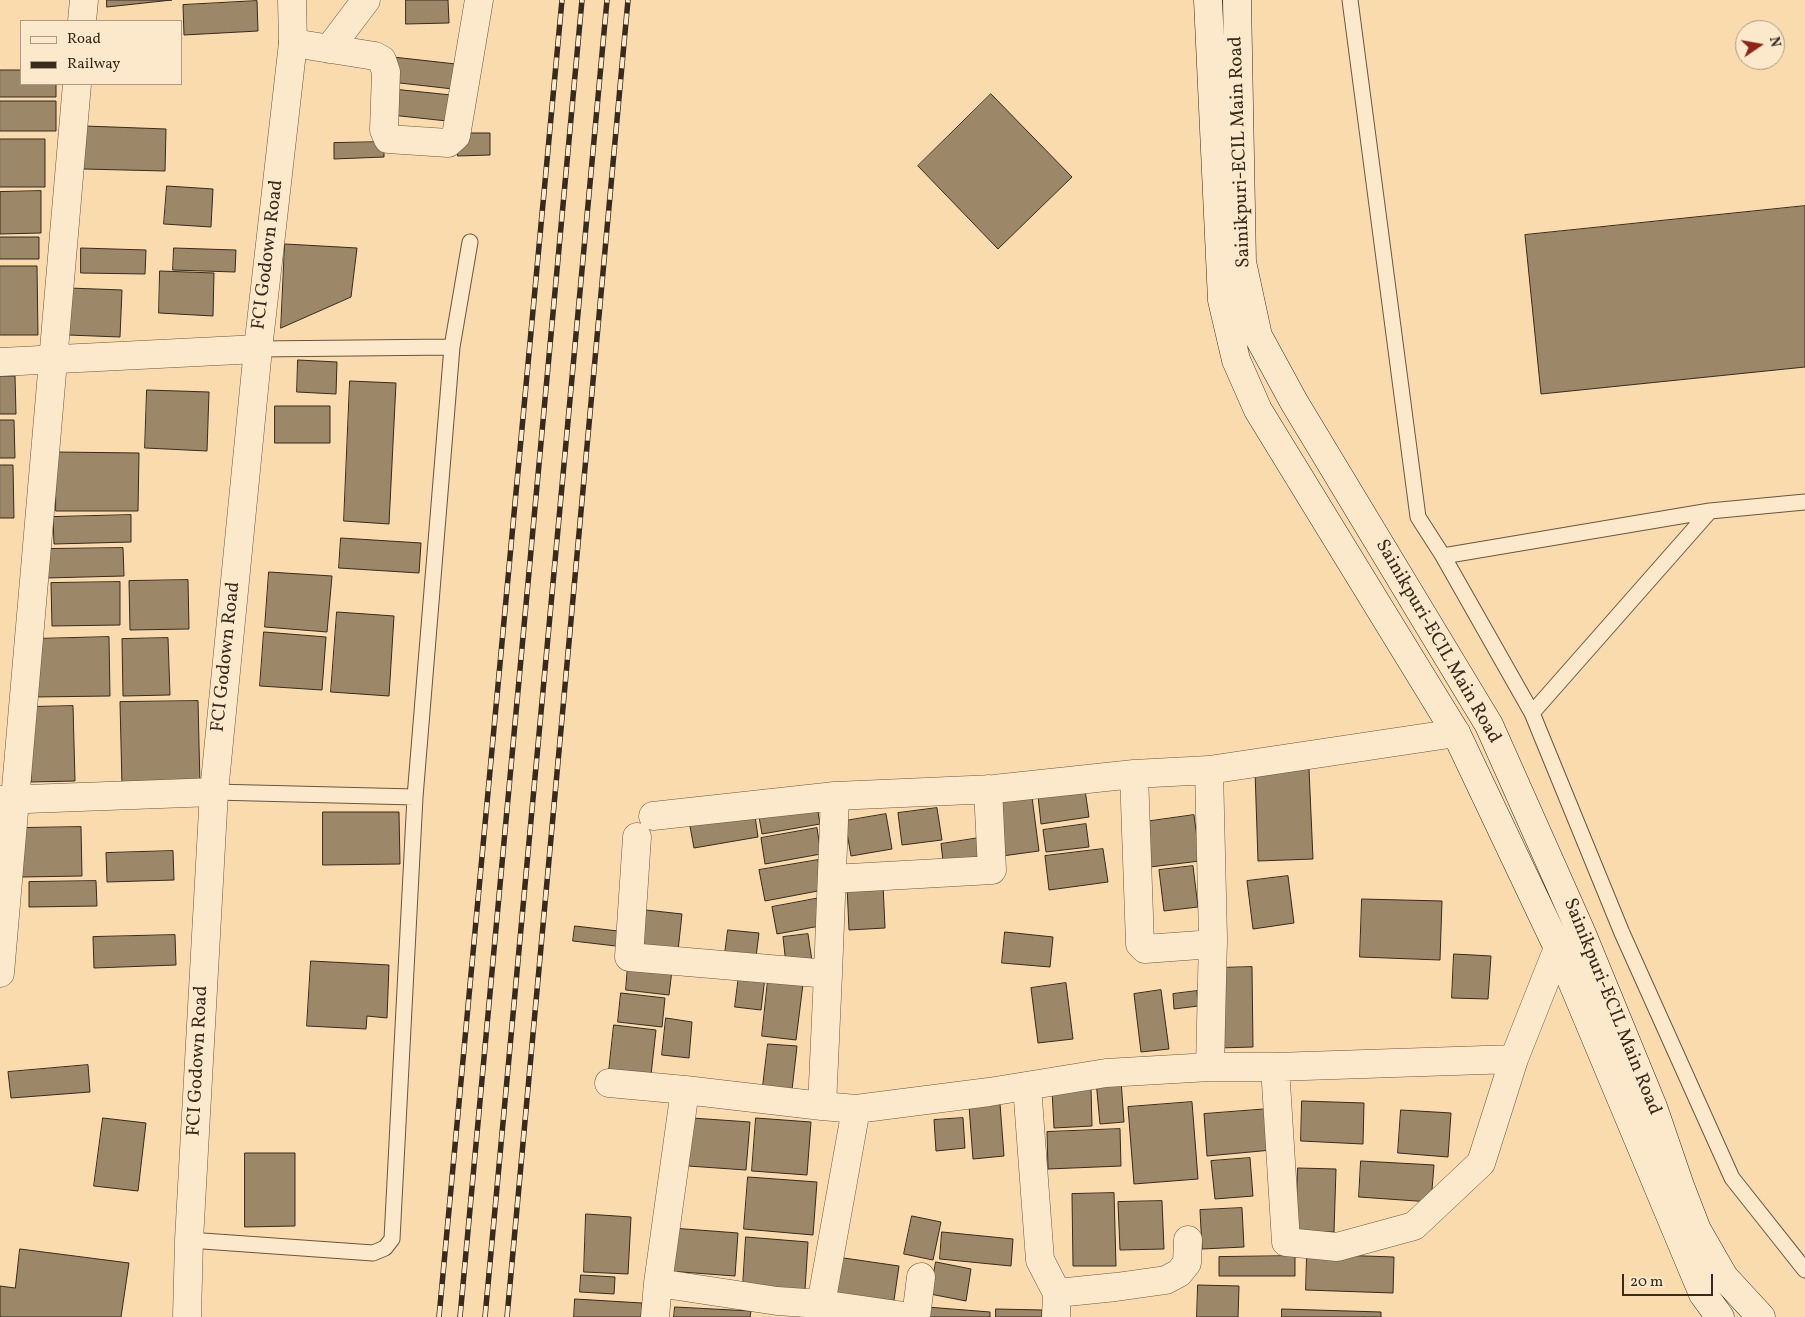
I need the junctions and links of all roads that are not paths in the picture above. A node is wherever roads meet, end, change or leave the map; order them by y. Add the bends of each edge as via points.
1 (84, 0) edge
2 (292, 0) edge
3 (366, 0) edge
4 (479, 0) edge
5 (1208, 0) edge
6 (1237, 0) edge
7 (1350, 0) edge
8 (82, 20) edge
9 (293, 43) junction
10 (329, 49) junction
11 (77, 85) edge
12 (470, 242) dead end
13 (452, 346) junction
14 (258, 349) junction
15 (54, 359) junction
16 (0, 362) edge
17 (1805, 502) edge
18 (1710, 511) junction
19 (1443, 556) junction
20 (1532, 713) junction
21 (1456, 733) junction
22 (1210, 770) junction
23 (1134, 774) junction
24 (988, 789) junction
25 (214, 792) junction
26 (835, 796) junction
27 (415, 797) junction
28 (8, 800) edge
29 (653, 816) dead end
30 (637, 837) dead end
31 (832, 879) junction
32 (1213, 944) junction
33 (1558, 948) junction
34 (0, 973) edge
35 (828, 974) junction
36 (1514, 1059) junction
37 (1275, 1067) junction
38 (1210, 1068) junction
39 (608, 1084) dead end
40 (1026, 1086) junction
41 (685, 1090) junction
42 (822, 1106) junction
43 (856, 1109) junction
44 (189, 1240) junction
45 (1188, 1240) dead end
46 (1805, 1270) edge
47 (921, 1277) dead end
48 (658, 1283) junction
49 (821, 1304) junction
50 (1057, 1305) edge
51 (775, 1309) edge
52 (187, 1317) edge
53 (655, 1317) edge
54 (911, 1317) edge
55 (916, 1317) edge
56 (1720, 1317) edge
57 (1761, 1317) edge

1 - 8 street
2 - 9 street, FCI Godown Road
3 - 10 street
4 - 10 street via 456,136 448,143 388,139 384,130 386,72 382,60
5 - 21 street, Sainikpuri-ECIL Main Road via 1222,300 1236,360 1258,410
6 - 57 street, Sainikpuri-ECIL Main Road via 1242,262 1258,336 1294,402 1489,724 1582,934 1653,1107 1698,1230 1724,1277
7 - 19 lane via 1418,517
9 - 10 street
9 - 14 street, FCI Godown Road
11 - 15 street
12 - 13 lane
13 - 14 lane
13 - 27 lane
14 - 15 street
14 - 25 street, FCI Godown Road
15 - 16 street
15 - 28 street
17 - 18 lane
18 - 19 lane
18 - 20 lane
19 - 20 lane
20 - 46 lane via 1622,933 1732,1178
21 - 22 street
21 - 33 street, Sainikpuri-ECIL Main Road
22 - 23 street
22 - 32 street
23 - 24 street
23 - 32 street via 1140,944 1146,949
24 - 26 street
24 - 31 street via 992,870
25 - 27 lane
25 - 28 street
25 - 44 street, FCI Godown Road
26 - 29 street
26 - 31 street
27 - 44 lane via 392,1239 385,1248 373,1253
28 - 34 street
30 - 35 street via 629,957
31 - 35 street
32 - 38 street
33 - 36 street
33 - 56 street, Sainikpuri-ECIL Main Road via 1703,1294
35 - 42 street
36 - 37 street
36 - 37 street via 1481,1163 1414,1226 1337,1247 1286,1242
37 - 38 street
38 - 40 street via 1106,1073
39 - 41 street
40 - 43 street
40 - 50 street via 1040,1260
41 - 42 street
41 - 48 street
42 - 43 street
43 - 49 street
44 - 52 street, FCI Godown Road
45 - 50 street via 1187,1263 1179,1273 1166,1280 1116,1287
47 - 55 street
48 - 51 street
48 - 53 street
49 - 51 street
49 - 54 street

